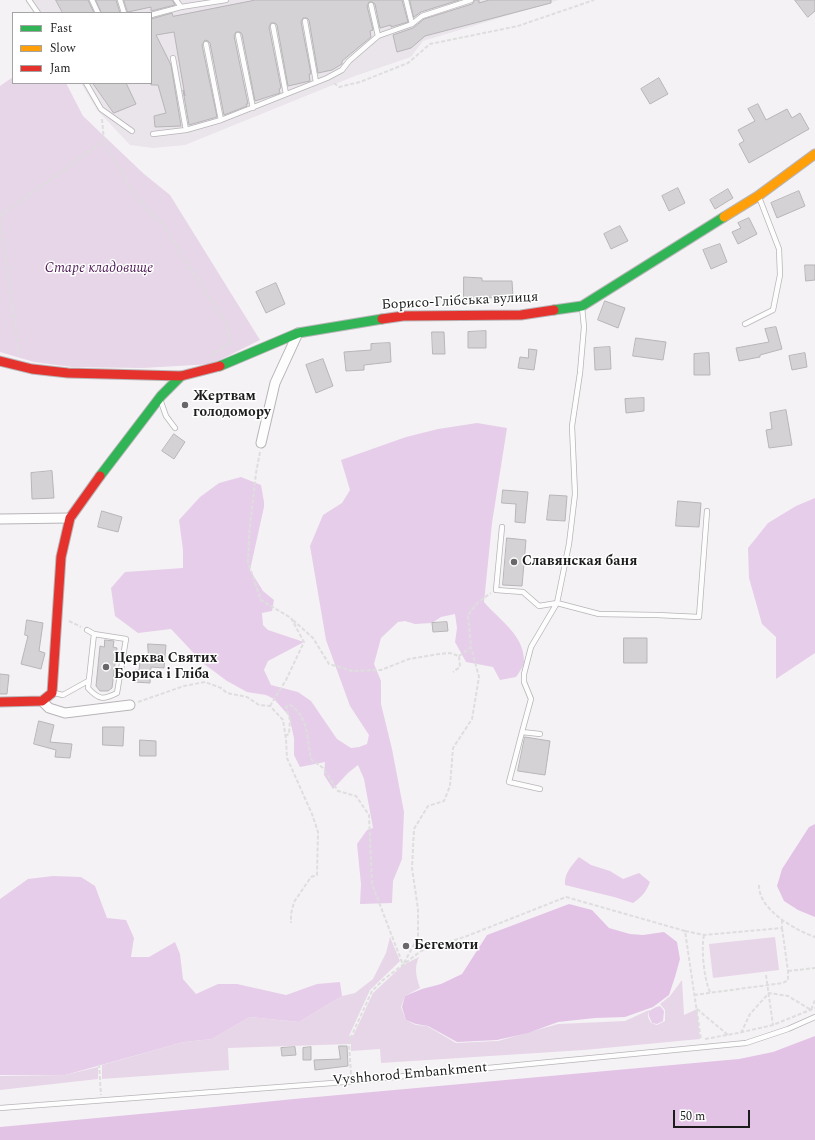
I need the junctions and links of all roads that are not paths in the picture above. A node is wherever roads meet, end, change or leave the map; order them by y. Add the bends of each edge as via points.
1 (29, 0) edge
2 (92, 0) edge
3 (120, 0) edge
4 (176, 0) edge
5 (226, 0) edge
6 (406, 0) edge
7 (471, 0) edge
8 (371, 6) dead end
9 (181, 7) junction
10 (37, 12) edge
11 (98, 12) edge
12 (124, 12) edge
13 (152, 15) edge
14 (305, 21) dead end
15 (412, 24) junction
16 (273, 26) dead end
17 (238, 35) dead end
18 (378, 36) junction
19 (206, 44) dead end
20 (173, 58) dead end
21 (316, 82) junction
22 (87, 84) edge
23 (286, 94) junction
24 (253, 108) junction
25 (221, 120) junction
26 (186, 130) junction
27 (132, 131) dead end
28 (153, 134) dead end
29 (815, 154) edge
30 (758, 196) junction
31 (582, 306) junction
32 (745, 324) dead end
33 (298, 333) junction
34 (0, 361) edge
35 (181, 376) junction
36 (160, 398) junction
37 (175, 428) dead end
38 (262, 443) road end
39 (707, 511) dead end
40 (70, 518) junction
41 (0, 519) edge
42 (502, 527) dead end
43 (557, 603) junction
44 (87, 630) dead end
45 (94, 634) junction
46 (88, 681) junction
47 (52, 693) junction
48 (42, 701) junction
49 (0, 702) edge
50 (130, 705) road end
51 (522, 732) junction
52 (540, 734) dead end
53 (540, 789) dead end
54 (815, 1017) edge
55 (0, 1108) edge

1 - 10 lane
2 - 11 lane
3 - 12 lane
4 - 9 lane
5 - 9 lane
6 - 15 lane
7 - 15 lane via 422,16
8 - 18 lane
9 - 13 lane
14 - 21 lane
15 - 18 lane
16 - 23 lane
17 - 24 lane
18 - 21 lane via 342,70
19 - 25 lane
20 - 26 lane
21 - 23 lane
22 - 27 lane via 101,109
23 - 24 lane
24 - 25 lane
25 - 26 lane
26 - 28 lane
29 - 30 street, Борисо-Глібська вулиця
30 - 31 street, Борисо-Глібська вулиця
30 - 32 lane via 779,250 780,275 772,310
31 - 33 street, Борисо-Глібська вулиця via 521,315 403,316
31 - 43 lane via 584,327 572,426 575,494 569,544
33 - 35 street, Борисо-Глібська вулиця via 218,367
33 - 38 street via 274,384
34 - 35 street, Борисо-Глібська вулиця via 68,374
35 - 36 street
36 - 37 lane via 166,416
36 - 40 street
39 - 43 lane via 699,617 599,614
40 - 41 street
40 - 47 street via 61,557
42 - 43 lane via 496,590 523,592 539,606
43 - 51 lane via 531,647 524,674 524,682 531,699
44 - 45 lane
45 - 46 lane
45 - 46 lane via 126,639 117,693 106,699 95,696 88,688
46 - 47 lane via 63,695
47 - 48 street
48 - 49 street
48 - 50 street via 49,708 65,713
51 - 52 lane
51 - 53 lane via 508,782
54 - 55 lane, Vyshhorod Embankment via 746,1043 351,1081

